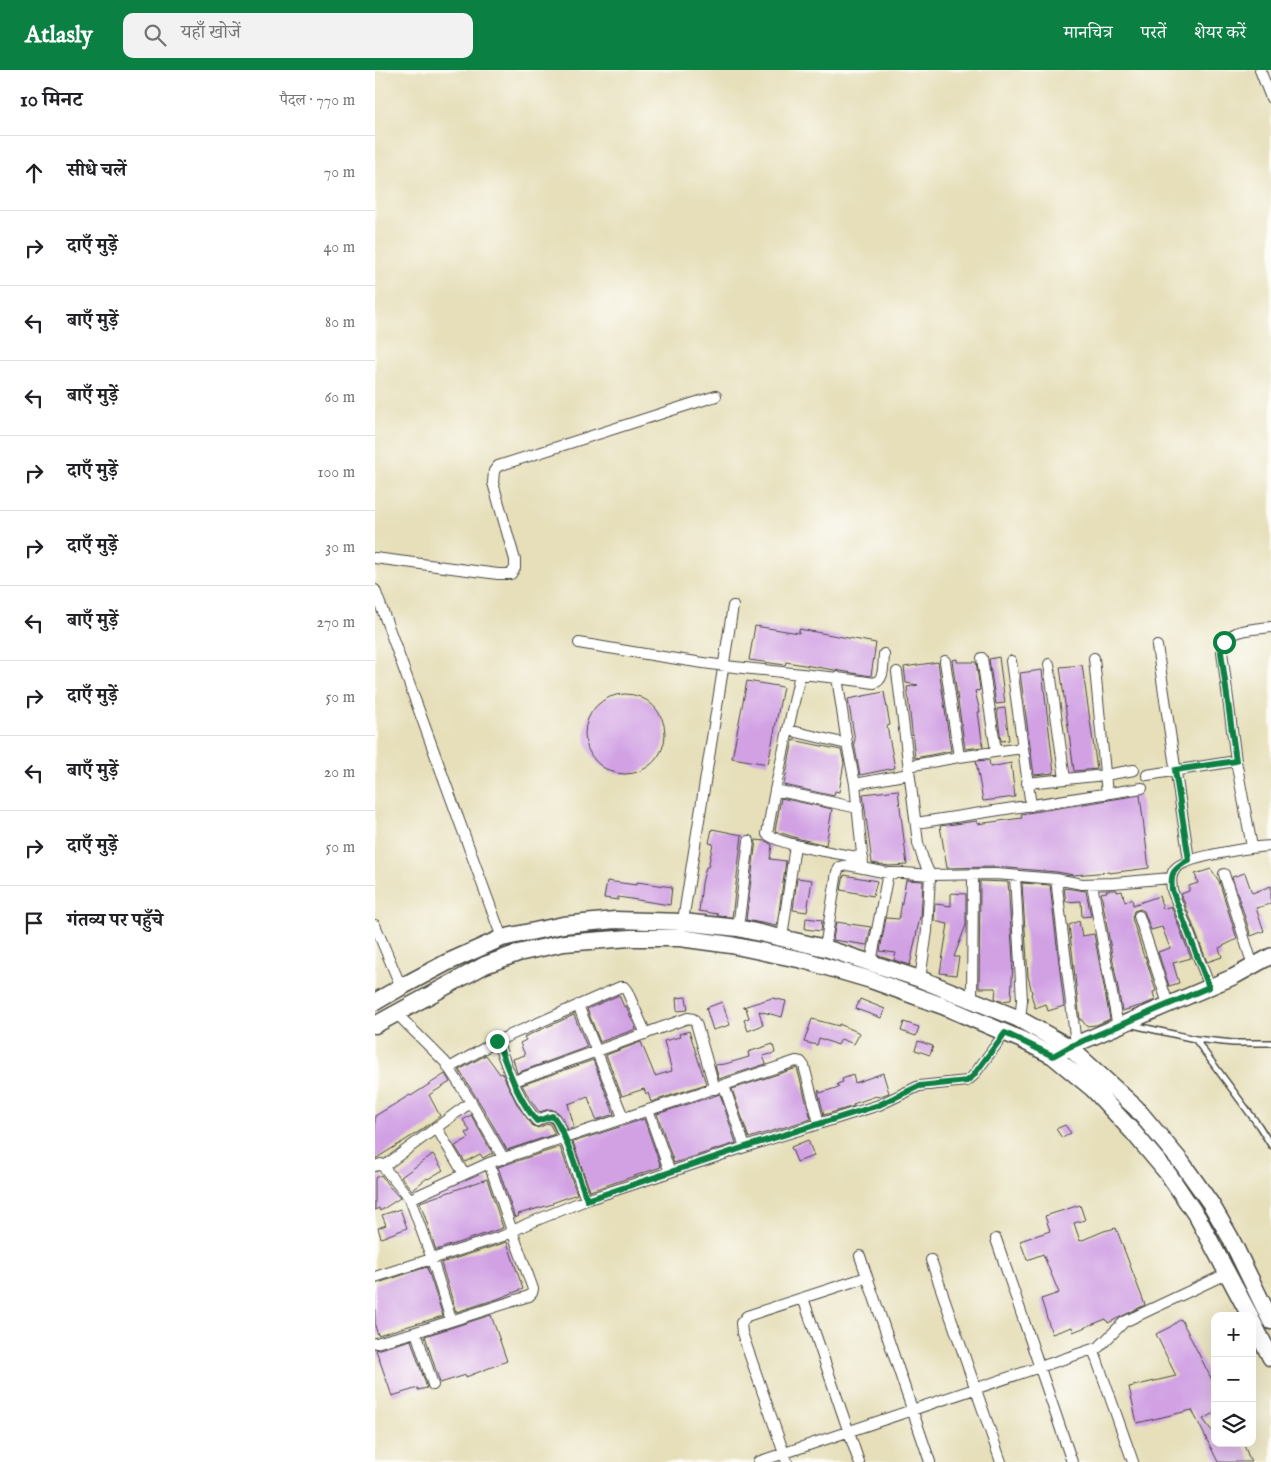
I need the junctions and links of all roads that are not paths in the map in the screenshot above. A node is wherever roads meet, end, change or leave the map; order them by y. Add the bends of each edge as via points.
1 (1260, 70) edge
2 (1271, 98) edge
3 (716, 396) dead end
4 (375, 558) edge
5 (375, 590) edge
6 (733, 606) dead end
7 (1271, 627) edge
8 (579, 643) dead end
9 (1157, 646) dead end
10 (884, 654) dead end
11 (982, 658) dead end
12 (1094, 658) dead end
13 (945, 661) dead end
14 (1011, 661) dead end
15 (1049, 664) dead end
16 (724, 666) junction
17 (897, 672) dead end
18 (800, 674) junction
19 (837, 677) junction
20 (788, 730) junction
21 (847, 744) junction
22 (1022, 748) junction
23 (996, 751) junction
24 (959, 757) junction
25 (1236, 761) junction
26 (908, 770) junction
27 (1134, 770) dead end
28 (1175, 770) junction
29 (1105, 775) junction
30 (1147, 775) dead end
31 (1065, 779) junction
32 (1027, 783) junction
33 (855, 784) junction
34 (1142, 788) dead end
35 (775, 790) junction
36 (1107, 794) junction
37 (1031, 806) junction
38 (858, 808) junction
39 (916, 823) junction
40 (749, 841) dead end
41 (795, 845) junction
42 (1271, 846) edge
43 (1251, 847) junction
44 (863, 858) junction
45 (1189, 860) junction
46 (863, 869) junction
47 (888, 873) junction
48 (1224, 874) dead end
49 (930, 875) junction
50 (973, 875) junction
51 (1015, 876) junction
52 (1171, 878) junction
53 (1057, 879) junction
54 (1092, 884) junction
55 (1139, 916) dead end
56 (375, 926) edge
57 (738, 928) junction
58 (682, 930) junction
59 (502, 938) junction
60 (782, 938) junction
61 (825, 948) junction
62 (1271, 956) edge
63 (871, 962) junction
64 (1253, 966) junction
65 (919, 978) junction
66 (401, 987) junction
67 (1209, 987) junction
68 (971, 999) junction
69 (375, 1002) edge
70 (1168, 1004) junction
71 (578, 1005) junction
72 (395, 1014) junction
73 (1017, 1018) junction
74 (1122, 1025) junction
75 (375, 1026) edge
76 (1005, 1033) junction
77 (646, 1034) junction
78 (1195, 1039) junction
79 (497, 1041) junction
80 (1271, 1043) edge
81 (1073, 1045) junction
82 (596, 1051) junction
83 (1053, 1056) junction
84 (449, 1068) junction
85 (514, 1080) junction
86 (720, 1087) junction
87 (471, 1102) junction
88 (648, 1110) junction
89 (623, 1117) junction
90 (819, 1123) junction
91 (436, 1127) junction
92 (565, 1138) junction
93 (1271, 1145) edge
94 (745, 1147) junction
95 (504, 1158) junction
96 (489, 1163) junction
97 (379, 1166) edge
98 (670, 1172) junction
99 (464, 1174) junction
100 (410, 1199) junction
101 (587, 1200) junction
102 (511, 1231) junction
103 (996, 1239) dead end
104 (860, 1256) dead end
105 (432, 1259) junction
106 (931, 1260) dead end
107 (1228, 1273) junction
108 (867, 1276) junction
109 (375, 1277) edge
110 (803, 1298) junction
111 (1248, 1312) edge
112 (451, 1320) junction
113 (1271, 1321) edge
114 (1256, 1329) edge
115 (416, 1332) junction
116 (376, 1343) dead end
117 (1093, 1349) junction
118 (1271, 1358) edge
119 (1040, 1366) junction
120 (433, 1385) dead end
121 (976, 1388) junction
122 (912, 1410) junction
123 (849, 1432) junction
124 (785, 1458) edge
125 (759, 1462) edge
126 (859, 1462) edge
127 (930, 1462) edge
128 (1001, 1462) edge
129 (1072, 1462) edge
130 (1133, 1462) edge

1 - 2 street
3 - 4 street via 498,466 493,471 493,483 515,560 511,574
5 - 59 street
6 - 16 street
7 - 25 street via 1233,634 1224,642 1221,652
8 - 16 street
9 - 28 street
10 - 19 street via 878,682
11 - 23 street
12 - 29 street
13 - 24 street
14 - 22 street
15 - 31 street
16 - 18 street
16 - 58 street
17 - 26 street
18 - 19 street
18 - 20 street
19 - 21 street
20 - 21 street
20 - 35 street
21 - 33 street
22 - 23 street
22 - 32 street
23 - 24 street
24 - 26 street
25 - 28 street
25 - 43 street
26 - 33 street
26 - 39 street
27 - 29 street
28 - 30 street
28 - 45 street
29 - 31 street
29 - 36 street
31 - 32 street
32 - 37 street
33 - 38 street
34 - 36 street
35 - 38 street
35 - 41 street via 767,834
36 - 37 street
37 - 39 street
38 - 44 street
39 - 49 street via 918,843
40 - 57 street
41 - 44 street
41 - 60 street
42 - 43 street
43 - 45 street
44 - 46 street
45 - 52 street via 1176,868
46 - 47 street
46 - 61 street via 848,865 840,867 837,872
47 - 49 street
47 - 63 street
48 - 64 street
49 - 50 street
49 - 65 street via 927,931
50 - 51 street
50 - 68 street
51 - 53 street
51 - 73 street via 1022,1000
52 - 54 street
52 - 67 street via 1172,890
53 - 54 street
53 - 81 street
54 - 74 street
55 - 70 street
56 - 66 street
57 - 58 main road
57 - 60 main road
58 - 59 main road via 615,920 563,925
58 - 72 main road via 564,943 518,953 485,965
58 - 76 main road via 871,980
59 - 66 main road
60 - 61 main road
61 - 63 main road
62 - 64 street
63 - 65 main road
64 - 67 street
65 - 68 main road
66 - 69 main road
67 - 70 street
68 - 73 main road
70 - 74 street
71 - 77 street via 624,987
71 - 79 street
71 - 82 street
72 - 75 main road
72 - 84 street
73 - 81 main road
74 - 78 lane
74 - 81 street
76 - 83 main road
76 - 90 street via 967,1081 919,1086 879,1105
77 - 82 street
77 - 86 street via 693,1019
78 - 80 lane
78 - 93 lane
79 - 84 street
79 - 85 street
81 - 83 street
81 - 113 main road via 1136,1108 1182,1163 1230,1237
82 - 85 street
82 - 89 street
83 - 107 main road via 1093,1089 1169,1175 1198,1218
84 - 87 street
85 - 92 street via 529,1112 537,1121 549,1116 556,1118
86 - 88 street
86 - 90 street via 790,1062 801,1062
86 - 94 street
87 - 91 street
87 - 95 street
88 - 89 street
88 - 98 street
89 - 92 street
90 - 94 street
91 - 97 street
91 - 99 street
92 - 95 street
92 - 101 street
94 - 98 street
95 - 96 street
96 - 99 street
96 - 102 street
97 - 100 street
98 - 101 street
99 - 100 street
100 - 105 street
101 - 102 street
102 - 105 street
102 - 112 street via 532,1293
103 - 119 street
104 - 108 street
105 - 109 street
105 - 112 street
106 - 121 street
107 - 111 main road
107 - 117 street via 1124,1322
108 - 110 street
108 - 122 street
110 - 123 street
110 - 124 street via 747,1316 741,1323
112 - 115 street
114 - 118 main road
115 - 116 street
115 - 120 street
117 - 119 street
117 - 130 street
119 - 121 street
119 - 129 street
121 - 122 street
121 - 128 street
122 - 123 street
122 - 127 street
123 - 124 street
123 - 126 street
124 - 125 street

